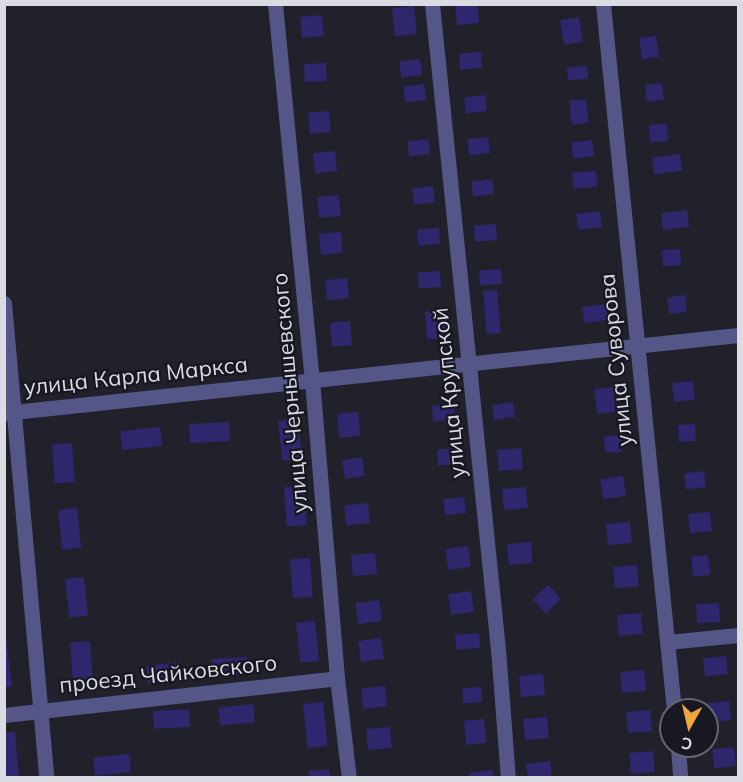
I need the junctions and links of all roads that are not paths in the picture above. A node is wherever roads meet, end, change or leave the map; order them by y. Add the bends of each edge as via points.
1 (275, 4) edge
2 (432, 4) edge
3 (603, 4) edge
4 (4, 303) edge
5 (738, 335) edge
6 (637, 346) junction
7 (468, 363) junction
8 (312, 380) junction
9 (9, 412) edge
10 (738, 635) edge
11 (668, 642) junction
12 (337, 678) junction
13 (673, 698) edge
14 (40, 711) junction
15 (4, 716) edge
16 (679, 758) edge
17 (46, 777) edge
18 (349, 777) edge
19 (508, 777) edge
20 (681, 777) edge

1 - 8 street, улица Чернышевского
2 - 7 street, улица Крупской
3 - 6 street, улица Суворова
4 - 9 street
5 - 6 street, улица Карла Маркса
6 - 7 street, улица Карла Маркса
6 - 11 street, улица Суворова
7 - 8 street, улица Карла Маркса
7 - 19 street, улица Крупской
8 - 9 street, улица Карла Маркса
8 - 12 street, улица Чернышевского
9 - 14 street
10 - 11 street
11 - 13 street, улица Суворова
12 - 14 street, проезд Чайковского
12 - 18 street, улица Чернышевского
14 - 15 street, проезд Чайковского
14 - 17 street
16 - 20 street

